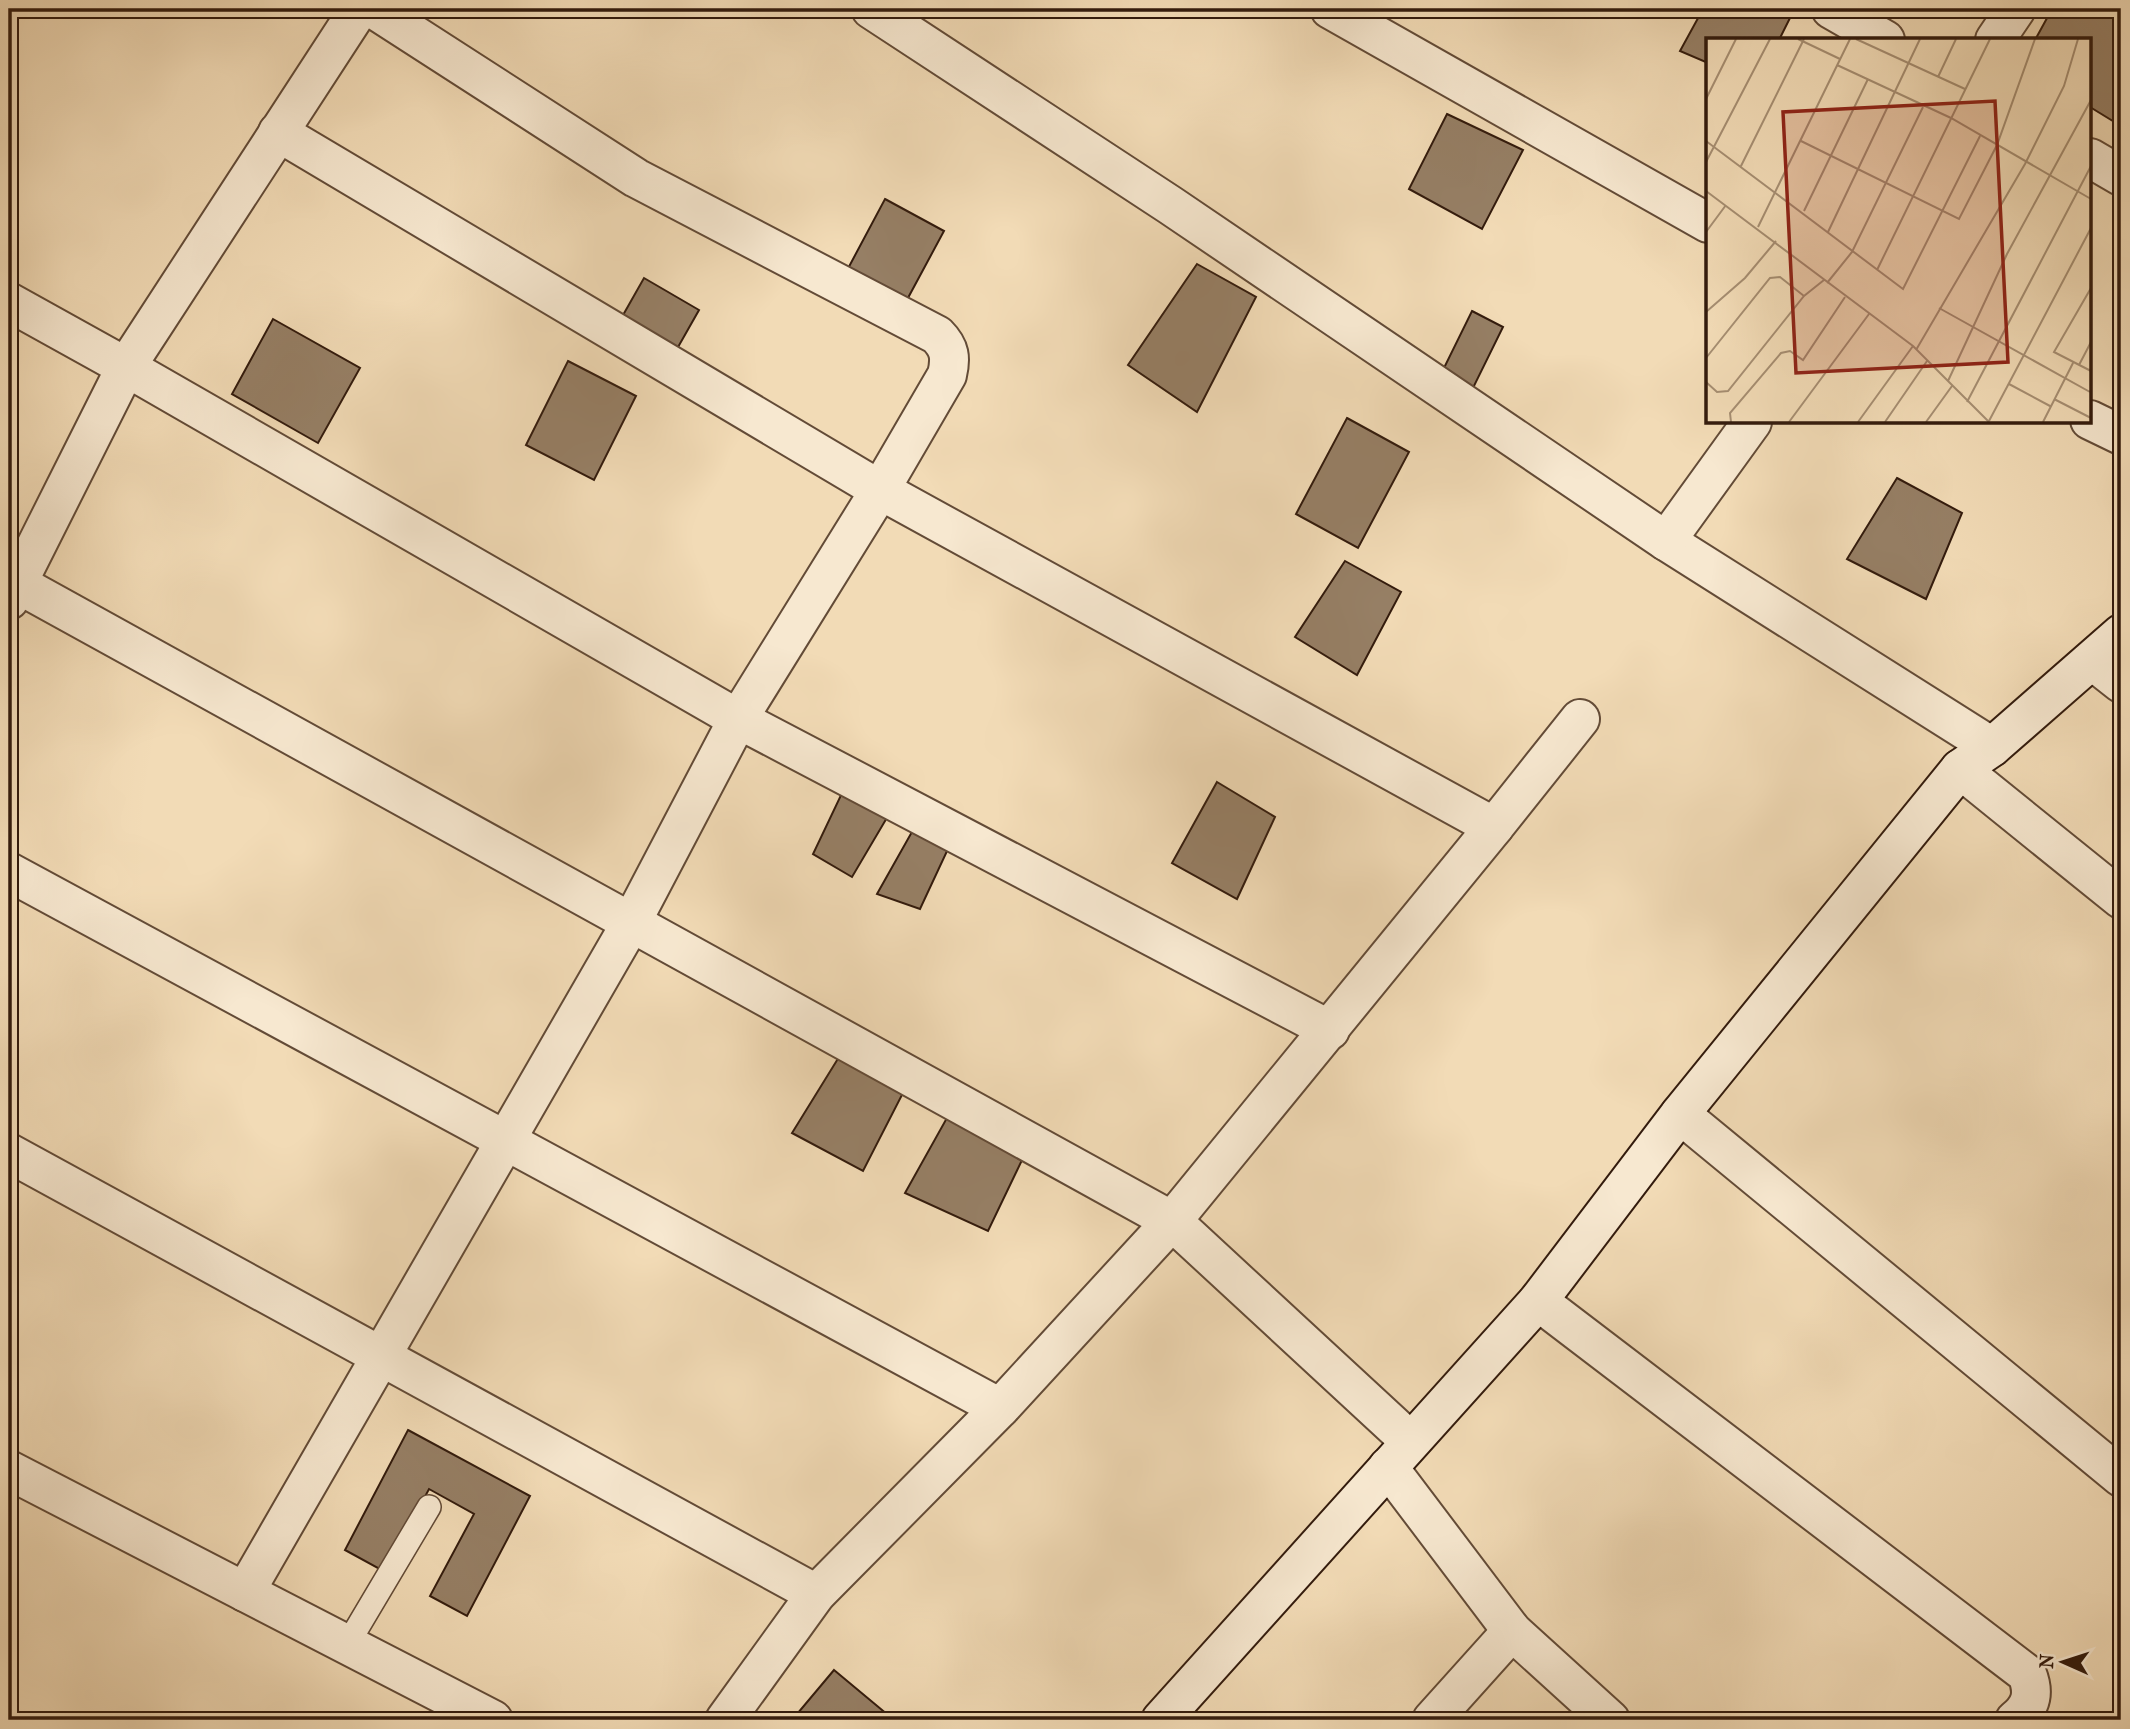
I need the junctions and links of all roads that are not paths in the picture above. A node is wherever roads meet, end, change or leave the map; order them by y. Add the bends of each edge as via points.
1 (359, 9) edge
2 (374, 9) edge
3 (871, 9) edge
4 (1330, 9) edge
5 (1831, 9) edge
6 (2016, 9) edge
7 (1882, 38) edge
8 (1996, 38) edge
9 (278, 132) junction
10 (2092, 159) edge
11 (2121, 176) edge
12 (1706, 222) edge
13 (9, 302) edge
14 (126, 367) junction
15 (2092, 421) edge
16 (1751, 424) edge
17 (2121, 435) edge
18 (880, 490) junction
19 (1666, 541) junction
20 (13, 592) edge
21 (2121, 634) edge
22 (2107, 672) edge
23 (738, 719) junction
24 (1580, 719) dead end
25 (1992, 747) junction
26 (1960, 769) junction
27 (1494, 827) junction
28 (9, 872) edge
29 (2121, 899) edge
30 (631, 923) junction
31 (1330, 1030) junction
32 (1680, 1114) junction
33 (506, 1140) junction
34 (9, 1153) edge
35 (1172, 1221) junction
36 (1538, 1301) junction
37 (381, 1357) junction
38 (1000, 1408) junction
39 (1399, 1454) junction
40 (9, 1470) edge
41 (2121, 1477) edge
42 (429, 1507) dead end
43 (245, 1592) junction
44 (816, 1594) junction
45 (1511, 1631) junction
46 (347, 1645) junction
47 (493, 1720) edge
48 (725, 1720) edge
49 (1160, 1720) edge
50 (1432, 1720) edge
51 (1610, 1720) edge
52 (2015, 1720) edge

1 - 9 street
2 - 18 street via 636,178 937,335 950,359 947,375
3 - 19 street
4 - 12 street
5 - 7 street
6 - 8 street
9 - 14 street
9 - 18 street
10 - 11 street
13 - 14 street
14 - 20 street
14 - 23 street
15 - 17 street
16 - 19 street
18 - 23 street
18 - 27 street
19 - 25 street
20 - 30 street
21 - 22 street
22 - 25 street
23 - 30 street
23 - 31 street
24 - 27 street
25 - 26 street
26 - 29 street
26 - 32 street
27 - 31 street
28 - 33 street
30 - 33 street
30 - 35 street
31 - 35 street
32 - 36 street
32 - 41 street
33 - 37 street
33 - 38 street
34 - 37 street
35 - 38 street
35 - 39 street
36 - 39 street
36 - 52 street via 2026,1674 2031,1703
37 - 43 street
37 - 44 street
38 - 44 street
39 - 45 street
39 - 49 street
40 - 43 street
42 - 46 lane
43 - 46 street
44 - 48 street
45 - 50 street
45 - 51 street
46 - 47 street

